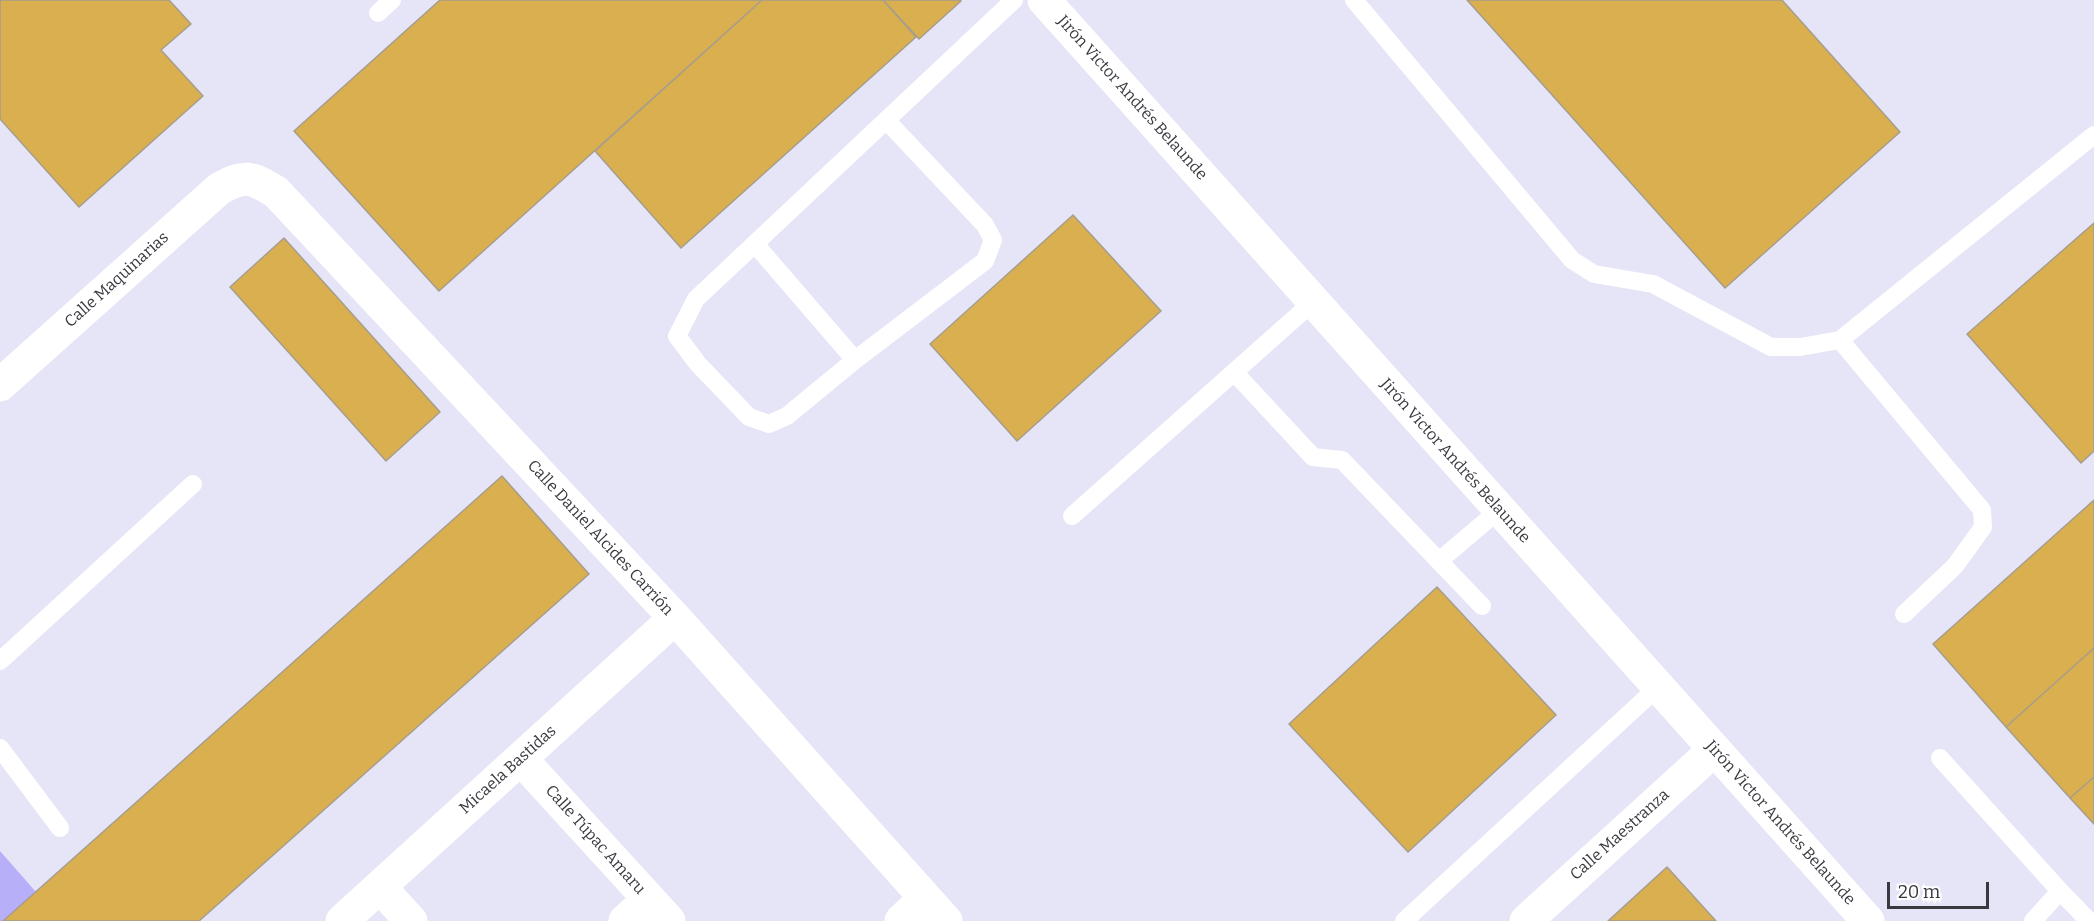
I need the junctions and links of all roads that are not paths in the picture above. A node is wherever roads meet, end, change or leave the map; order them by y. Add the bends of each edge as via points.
1 (392, 0) edge
2 (1014, 0) edge
3 (1044, 0) edge
4 (1354, 0) edge
5 (378, 13) dead end
6 (886, 120) junction
7 (2094, 135) edge
8 (238, 178) joint
9 (755, 244) junction
10 (1313, 302) junction
11 (1840, 340) junction
12 (855, 360) junction
13 (1234, 372) junction
14 (0, 385) edge
15 (193, 484) dead end
16 (1499, 510) junction
17 (1072, 516) dead end
18 (1439, 561) junction
19 (1482, 606) dead end
20 (1904, 614) dead end
21 (675, 618) junction
22 (0, 660) edge
23 (1658, 687) junction
24 (0, 748) edge
25 (1714, 750) junction
26 (1940, 758) dead end
27 (520, 759) junction
28 (60, 828) dead end
29 (380, 887) junction
30 (2060, 891) junction
31 (659, 910) edge
32 (936, 910) edge
33 (342, 921) edge
34 (411, 921) edge
35 (625, 921) edge
36 (901, 921) edge
37 (1404, 921) edge
38 (1526, 921) edge
39 (1868, 921) edge
40 (2033, 921) edge
41 (2090, 921) edge

1 - 5 lane
2 - 6 lane
3 - 10 street, Jirón Victor Andrés Belaunde
4 - 11 lane via 1572,260 1594,274 1653,284 1771,347
6 - 9 lane
6 - 12 lane via 985,225 993,240 985,261
7 - 11 lane
8 - 14 street, Calle Maquinarias via 219,189
8 - 21 street, Calle Daniel Alcides Carrión via 258,181 276,192
9 - 12 lane
9 - 12 lane via 696,299 677,336 698,364 749,417 769,424 787,416
10 - 13 lane
10 - 16 street, Jirón Victor Andrés Belaunde
11 - 20 lane via 1982,510 1983,527 1955,566
13 - 17 lane
13 - 18 lane via 1313,457 1342,460
15 - 22 lane
16 - 18 lane
16 - 23 street, Jirón Victor Andrés Belaunde
18 - 19 lane
21 - 27 street, Micaela Bastidas
21 - 32 street, Calle Daniel Alcides Carrión
23 - 25 street, Jirón Victor Andrés Belaunde
23 - 37 lane
24 - 28 lane
25 - 38 street, Calle Maestranza
25 - 39 street, Jirón Victor Andrés Belaunde
26 - 30 lane
27 - 29 street, Micaela Bastidas
27 - 31 street, Calle Túpac Amaru
29 - 33 street, Micaela Bastidas
29 - 34 street
30 - 40 lane
30 - 41 lane
31 - 35 street
32 - 36 street

